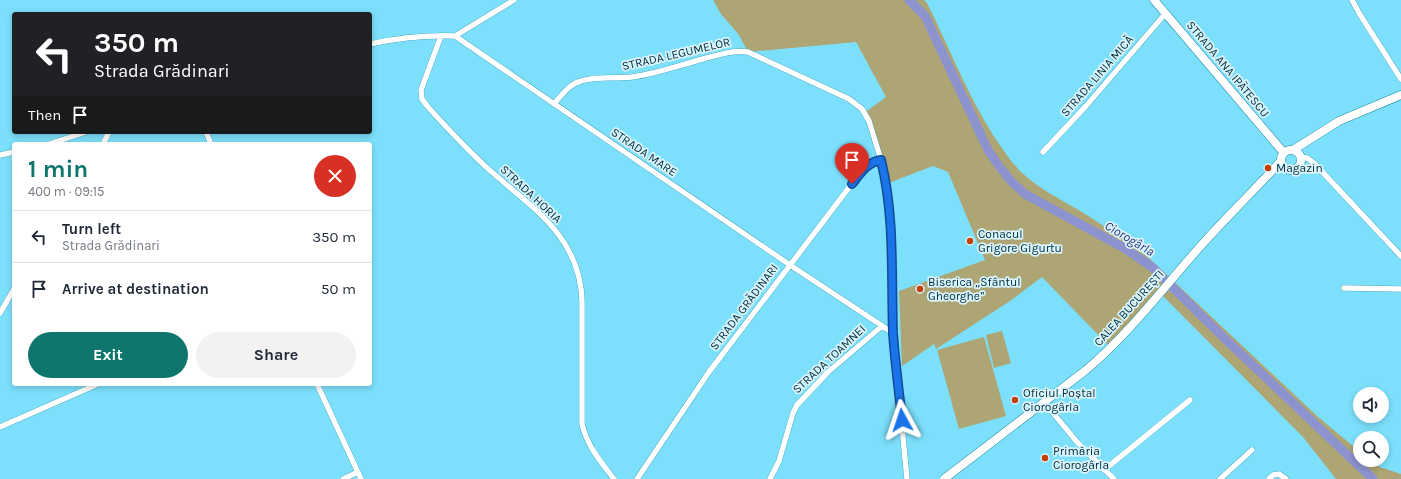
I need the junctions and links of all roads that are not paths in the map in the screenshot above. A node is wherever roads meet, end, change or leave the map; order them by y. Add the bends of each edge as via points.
1 (514, 0) edge
2 (1154, 0) edge
3 (1352, 0) edge
4 (1165, 14) junction
5 (441, 36) junction
6 (455, 36) junction
7 (372, 44) edge
8 (1401, 79) edge
9 (1401, 95) edge
10 (554, 104) junction
11 (80, 134) edge
12 (55, 142) edge
13 (12, 152) edge
14 (1044, 152) dead end
15 (1284, 152) junction
16 (1297, 154) junction
17 (0, 155) edge
18 (881, 160) junction
19 (1282, 165) junction
20 (1401, 256) edge
21 (790, 265) junction
22 (1344, 288) dead end
23 (1401, 289) edge
24 (12, 292) edge
25 (0, 313) edge
26 (882, 326) junction
27 (893, 333) junction
28 (93, 386) edge
29 (318, 386) edge
30 (1190, 400) dead end
31 (1044, 402) junction
32 (0, 427) edge
33 (1252, 450) dead end
34 (1104, 470) junction
35 (358, 472) junction
36 (344, 478) edge
37 (361, 479) edge
38 (614, 479) edge
39 (637, 479) edge
40 (770, 479) edge
41 (907, 479) edge
42 (944, 479) edge
43 (1114, 479) edge
44 (1220, 479) edge
45 (1268, 479) edge
46 (1286, 479) edge

1 - 6 street
2 - 4 main road, STRADA ANA IPĂTESCU
3 - 8 street
4 - 14 street, STRADA LINIA MICĂ
4 - 15 main road, STRADA ANA IPĂTESCU
5 - 6 street
5 - 7 street
5 - 38 street, STRADA HORIA via 421,90 422,98 472,154 546,220 564,242 576,265 582,293 582,424 590,447
6 - 10 street, STRADA MARE
9 - 16 main road via 1339,121 1316,135
10 - 18 street, STRADA LEGUMELOR via 565,90 581,80 644,75 721,54 748,52 849,99 862,109 869,120
10 - 21 street, STRADA MARE
11 - 12 street
13 - 17 street
15 - 16 main road via 1288,150
15 - 19 main road via 1281,157
16 - 19 main road via 1301,163 1297,168 1290,170
16 - 20 street via 1314,163
18 - 21 street, STRADA GRĂDINARI via 873,162 860,173
18 - 27 street via 892,226
19 - 31 main road, CALEA BUCUREȘTI via 1261,182 1214,231 1107,352
21 - 26 street, STRADA MARE
21 - 39 street, STRADA GRĂDINARI via 709,372
22 - 23 street
24 - 25 street
26 - 27 street, STRADA MARE
26 - 40 street, STRADA TOAMNEI via 828,372 797,405 779,461
27 - 41 street
28 - 32 street
29 - 35 street
30 - 34 street
31 - 34 street
31 - 42 main road, CALEA BUCUREȘTI
33 - 44 street
34 - 43 street
35 - 36 street
35 - 37 street
45 - 46 street via 1279,474

